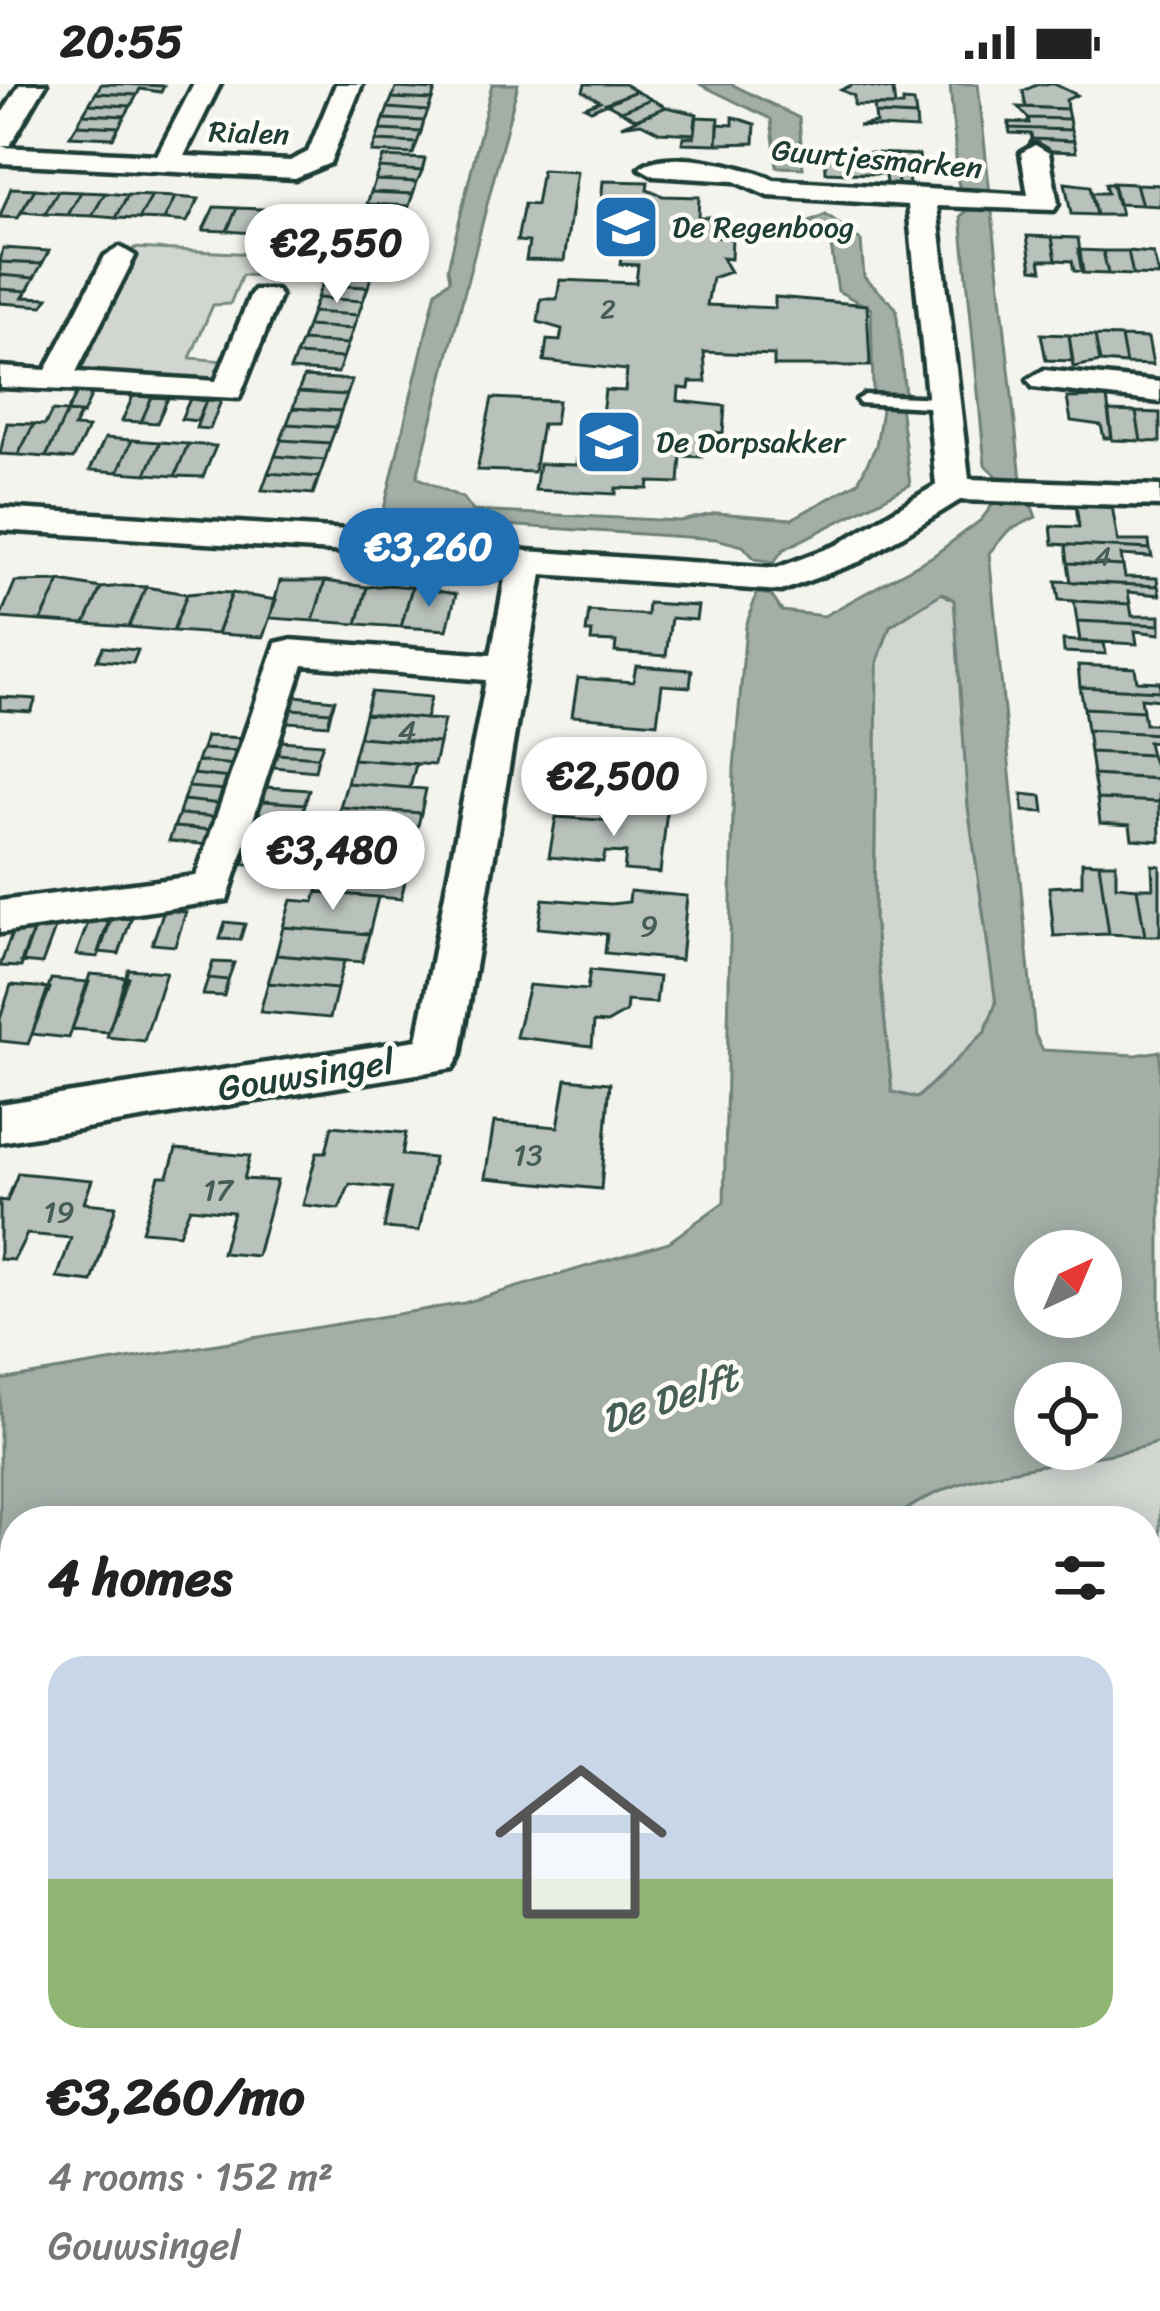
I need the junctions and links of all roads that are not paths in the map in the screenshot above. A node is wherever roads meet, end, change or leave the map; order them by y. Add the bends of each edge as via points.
1 (33, 84) edge
2 (207, 84) edge
3 (350, 84) edge
4 (0, 140) edge
5 (1036, 153) dead end
6 (0, 155) edge
7 (166, 163) junction
8 (654, 168) dead end
9 (935, 201) junction
10 (119, 256) dead end
11 (265, 296) dead end
12 (0, 377) edge
13 (1044, 380) dead end
14 (56, 381) junction
15 (1160, 392) edge
16 (865, 400) dead end
17 (930, 403) junction
18 (967, 489) junction
19 (1160, 496) edge
20 (0, 519) edge
21 (526, 562) junction
22 (508, 669) junction
23 (0, 917) edge
24 (0, 1123) edge

1 - 4 street
2 - 7 street, Rialen
3 - 7 street, Rialen via 311,166
5 - 9 street, Guurtjesmarken via 1044,204
6 - 7 street, Rialen
8 - 9 street, Guurtjesmarken via 740,173 768,188 922,193
9 - 17 street
10 - 14 street
11 - 14 street via 228,391
12 - 14 street
13 - 15 street
16 - 17 lane
17 - 18 street
18 - 19 street
18 - 21 street via 781,580
20 - 21 street via 474,549
21 - 22 street, Gouwsingel
22 - 23 street via 289,652 212,889
22 - 24 street, Gouwsingel via 437,1055

